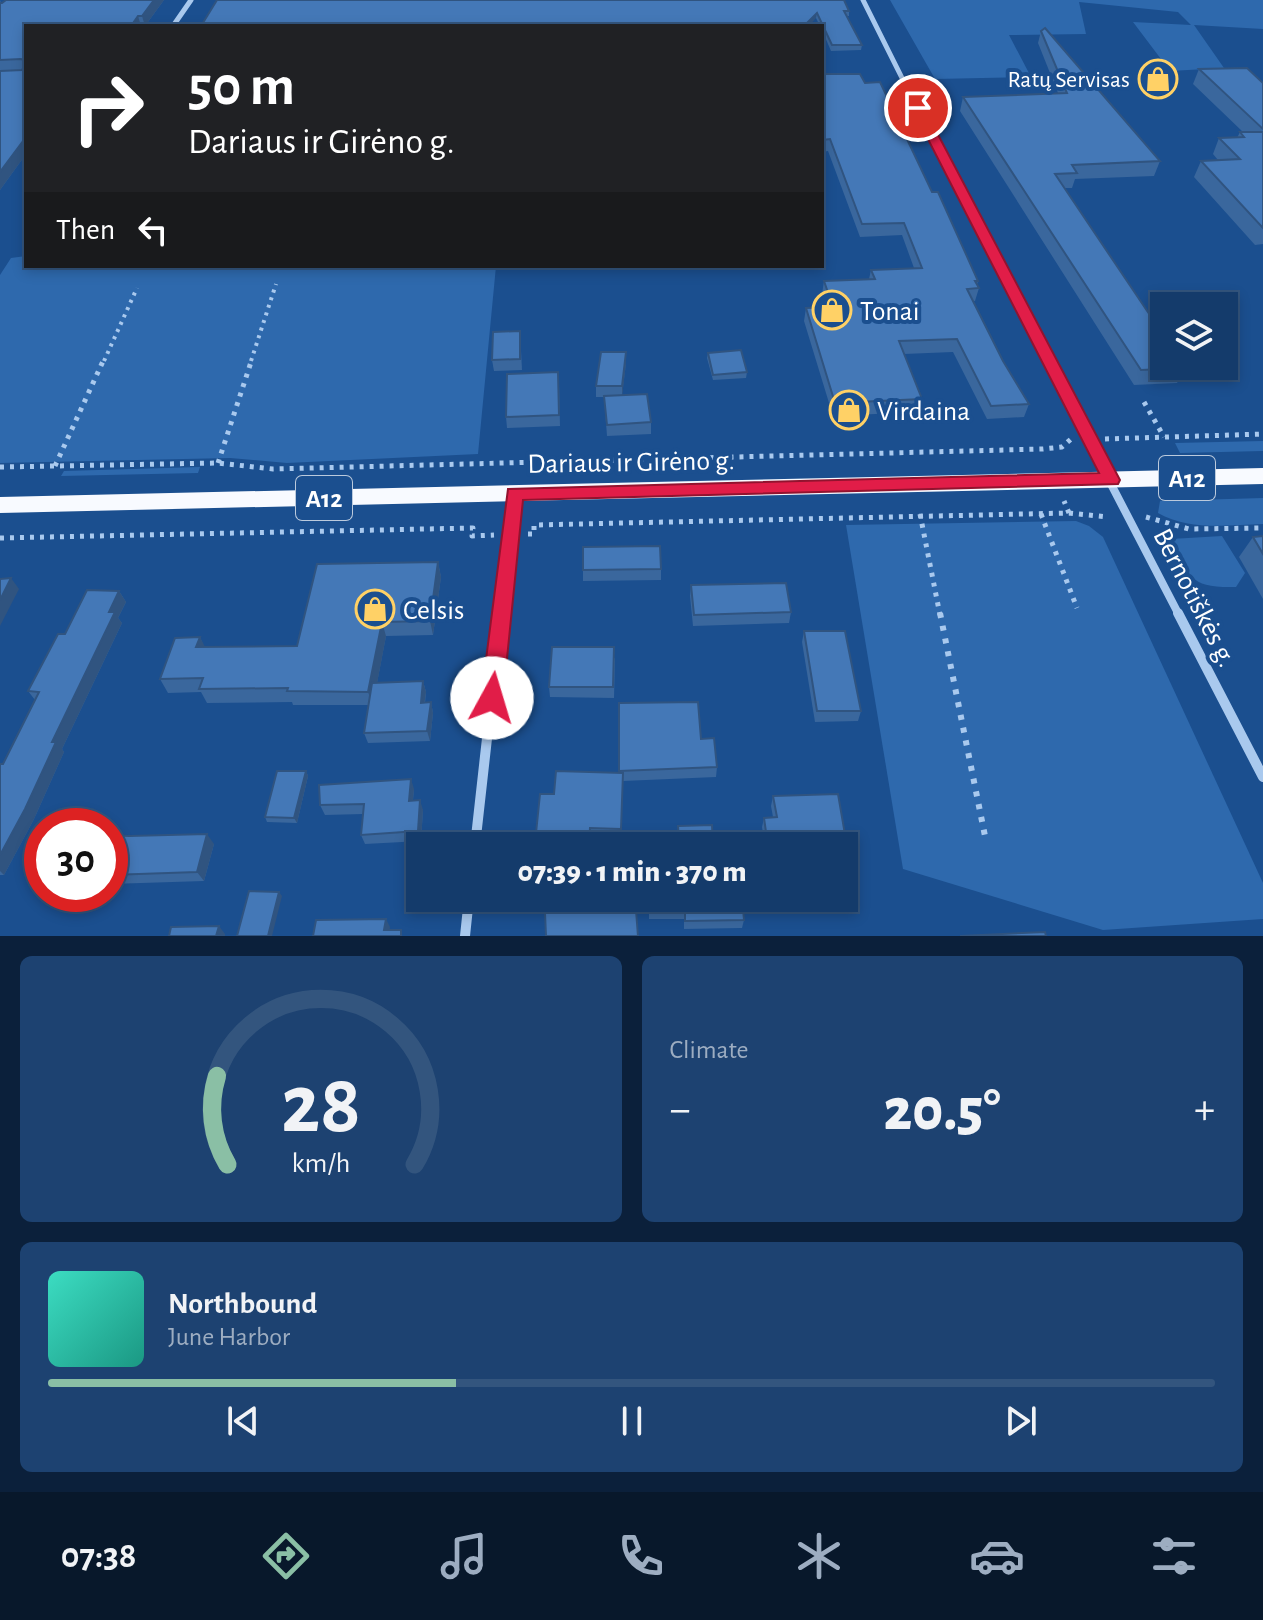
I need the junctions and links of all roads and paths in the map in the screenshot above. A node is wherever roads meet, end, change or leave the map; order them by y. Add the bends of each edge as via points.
1 (191, 0) edge
2 (863, 0) edge
3 (174, 24) edge
4 (276, 284) dead end
5 (137, 288) dead end
6 (1144, 402) dead end
7 (1263, 434) edge
8 (1164, 437) junction
9 (1089, 439) junction
10 (1043, 449) junction
11 (218, 463) junction
12 (55, 466) junction
13 (0, 467) edge
14 (1263, 476) edge
15 (1111, 480) junction
16 (1056, 481) junction
17 (515, 494) junction
18 (0, 505) edge
19 (1069, 513) junction
20 (920, 514) junction
21 (1041, 514) junction
22 (1130, 516) junction
23 (1263, 528) edge
24 (510, 535) junction
25 (0, 538) edge
26 (1077, 608) dead end
27 (1263, 777) edge
28 (477, 832) edge
29 (985, 836) dead end
30 (468, 912) edge
31 (465, 936) edge

1 - 3 street
2 - 9 street, Bernotiškės g.
4 - 11 path
5 - 12 path
6 - 8 path
7 - 8 path
8 - 9 path
9 - 10 path via 1069,439 1062,447
9 - 15 street, Bernotiškės g.
10 - 11 path via 302,468
10 - 16 path
11 - 12 path
12 - 13 path
14 - 15 highway, Dariaus ir Girėno g. / A12
15 - 16 highway, Dariaus ir Girėno g. / A12
15 - 22 street, Bernotiškės g.
16 - 17 highway, Dariaus ir Girėno g. / A12
16 - 19 path
17 - 18 highway, Dariaus ir Girėno g. / A12
17 - 24 street
19 - 21 path
19 - 22 path
20 - 21 path
20 - 24 path via 534,525 534,534
20 - 29 path
21 - 26 path
22 - 23 path via 1189,529
22 - 27 street, Bernotiškės g.
24 - 25 path via 472,536 473,528
24 - 28 street
30 - 31 street

